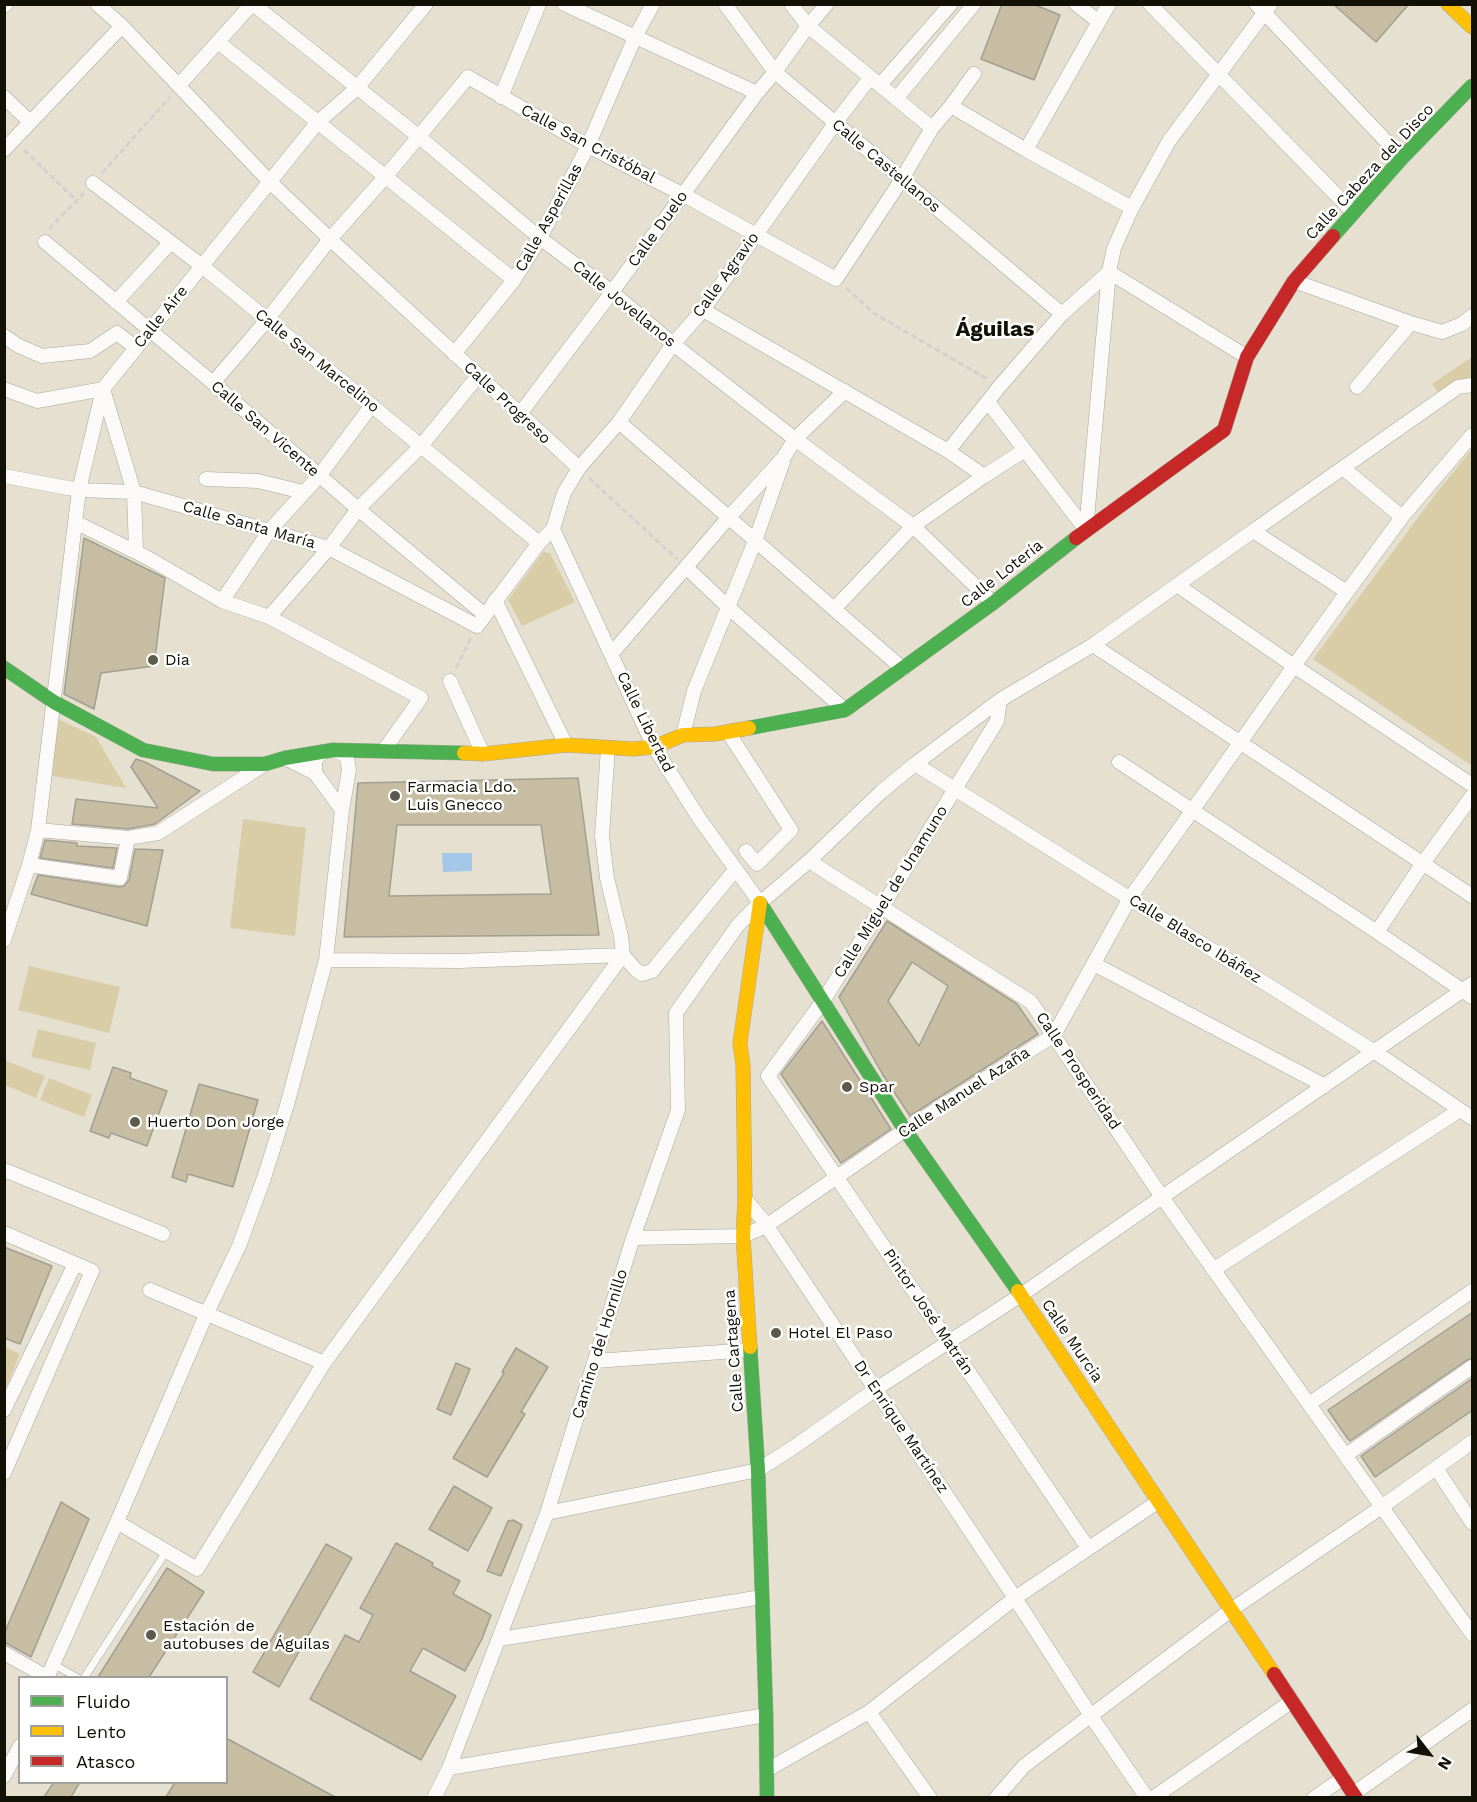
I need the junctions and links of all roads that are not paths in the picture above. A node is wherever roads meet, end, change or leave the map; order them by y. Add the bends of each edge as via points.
1 (97, 4) edge
2 (253, 4) edge
3 (426, 4) edge
4 (539, 4) edge
5 (564, 4) edge
6 (653, 4) edge
7 (725, 4) edge
8 (791, 4) edge
9 (827, 4) edge
10 (951, 4) edge
11 (974, 4) edge
12 (1076, 4) edge
13 (1109, 4) edge
14 (1150, 4) edge
15 (1448, 4) edge
16 (1264, 7) edge
17 (1099, 22) junction
18 (122, 26) junction
19 (808, 26) junction
20 (1473, 27) edge
21 (635, 37) junction
22 (218, 42) junction
23 (775, 72) junction
24 (974, 74) dead end
25 (1219, 75) junction
26 (875, 82) junction
27 (180, 86) junction
28 (1473, 86) edge
29 (357, 88) junction
30 (757, 93) junction
31 (4, 97) edge
32 (501, 97) junction
33 (896, 99) junction
34 (951, 106) junction
35 (30, 122) junction
36 (836, 122) junction
37 (317, 123) junction
38 (932, 128) junction
39 (418, 136) junction
40 (9, 145) edge
41 (588, 146) junction
42 (1026, 150) junction
43 (1402, 158) junction
44 (386, 176) junction
45 (902, 179) junction
46 (270, 182) junction
47 (93, 183) road end
48 (684, 195) junction
49 (1132, 208) junction
50 (1353, 212) junction
51 (755, 235) junction
52 (540, 238) junction
53 (330, 239) junction
54 (45, 243) road end
55 (170, 243) junction
56 (202, 266) junction
57 (1109, 272) junction
58 (514, 280) junction
59 (1294, 281) junction
60 (612, 292) junction
61 (117, 302) junction
62 (703, 310) junction
63 (1062, 314) junction
64 (1473, 316) edge
65 (267, 320) junction
66 (1411, 323) junction
67 (150, 332) junction
68 (4, 336) edge
69 (673, 344) junction
70 (136, 348) junction
71 (454, 354) junction
72 (1246, 357) junction
73 (478, 376) junction
74 (213, 383) junction
75 (1473, 385) edge
76 (1357, 387) dead end
77 (4, 388) edge
78 (103, 389) junction
79 (845, 391) junction
80 (988, 402) junction
81 (372, 405) junction
82 (519, 415) junction
83 (619, 422) junction
84 (1473, 435) edge
85 (795, 439) junction
86 (421, 446) junction
87 (1025, 450) junction
88 (948, 451) junction
89 (784, 457) junction
90 (579, 468) junction
91 (1342, 468) junction
92 (4, 476) edge
93 (319, 476) junction
94 (984, 476) junction
95 (206, 479) dead end
96 (79, 490) junction
97 (134, 492) junction
98 (303, 492) junction
99 (358, 509) junction
100 (729, 517) junction
101 (1402, 517) junction
102 (76, 523) junction
103 (913, 525) junction
104 (553, 529) junction
105 (270, 530) junction
106 (1086, 530) junction
107 (1253, 531) junction
108 (755, 541) junction
109 (538, 543) junction
110 (329, 548) junction
111 (136, 552) junction
112 (686, 567) junction
113 (1177, 585) junction
114 (1347, 592) junction
115 (495, 600) junction
116 (222, 601) junction
117 (993, 603) junction
118 (728, 607) junction
119 (834, 609) junction
120 (269, 617) junction
121 (481, 620) junction
122 (1093, 645) junction
123 (612, 653) junction
124 (1294, 666) junction
125 (4, 668) edge
126 (903, 669) junction
127 (450, 681) dead end
128 (1000, 700) junction
129 (54, 702) junction
130 (845, 710) junction
131 (722, 733) junction
132 (683, 735) junction
133 (1240, 742) junction
134 (566, 746) junction
135 (608, 747) junction
136 (654, 747) junction
137 (379, 750) junction
138 (328, 751) junction
139 (483, 754) junction
140 (285, 758) junction
141 (1119, 762) dead end
142 (265, 764) junction
143 (915, 764) junction
144 (348, 772) junction
145 (319, 778) junction
146 (1473, 785) edge
147 (954, 789) junction
148 (1473, 796) edge
149 (342, 810) junction
150 (1192, 811) junction
151 (38, 830) junction
152 (128, 838) junction
153 (746, 851) dead end
154 (808, 861) junction
155 (1423, 862) junction
156 (29, 865) junction
157 (735, 870) junction
158 (1473, 896) edge
159 (1130, 898) junction
160 (759, 903) junction
161 (882, 907) junction
162 (1377, 932) junction
163 (4, 940) edge
164 (623, 955) junction
165 (326, 960) junction
166 (1094, 964) junction
167 (1469, 991) edge
168 (823, 1001) junction
169 (1054, 1035) junction
170 (1375, 1052) junction
171 (743, 1066) junction
172 (768, 1076) junction
173 (1325, 1086) junction
174 (1460, 1110) junction
175 (1473, 1118) edge
176 (905, 1130) junction
177 (4, 1170) edge
178 (838, 1176) junction
179 (1162, 1197) junction
180 (745, 1199) junction
181 (766, 1226) junction
182 (4, 1233) edge
183 (163, 1234) dead end
184 (743, 1236) junction
185 (633, 1238) junction
186 (75, 1264) junction
187 (1213, 1270) junction
188 (150, 1290) dead end
189 (1473, 1291) edge
190 (1021, 1295) junction
191 (206, 1315) junction
192 (947, 1342) junction
193 (750, 1350) junction
194 (595, 1361) junction
195 (324, 1363) junction
196 (1473, 1366) edge
197 (876, 1389) junction
198 (1309, 1404) junction
199 (4, 1410) edge
200 (1473, 1442) edge
201 (1346, 1455) junction
202 (1436, 1468) junction
203 (758, 1470) junction
204 (4, 1473) edge
205 (1159, 1501) junction
206 (1383, 1506) junction
207 (547, 1513) junction
208 (117, 1522) junction
209 (1473, 1523) edge
210 (1088, 1548) junction
211 (166, 1552) junction
212 (762, 1597) junction
213 (1015, 1598) junction
214 (1231, 1610) junction
215 (1473, 1634) edge
216 (500, 1639) junction
217 (4, 1653) edge
218 (49, 1673) edge
219 (71, 1676) edge
220 (85, 1676) edge
221 (1292, 1701) junction
222 (1473, 1710) edge
223 (869, 1712) junction
224 (766, 1715) junction
225 (1091, 1716) junction
226 (18, 1750) edge
227 (449, 1768) junction
228 (767, 1770) junction
229 (4, 1776) edge
230 (1343, 1778) junction
231 (1005, 1794) edge
232 (1354, 1796) edge
233 (434, 1797) edge
234 (767, 1797) edge
235 (930, 1797) edge
236 (1147, 1797) edge
237 (1153, 1797) edge
238 (1314, 1797) edge

1 - 18 street, Calle Progreso
2 - 22 street
2 - 29 street, Calle Jovellanos
3 - 29 street, Calle Aire
4 - 32 street
5 - 21 street
6 - 21 street, Calle Asperillas
7 - 23 street, Calle Castellanos
8 - 19 street
9 - 19 street, Calle Duelo
10 - 26 street, Calle Agravio
11 - 33 street
12 - 17 street
13 - 17 street
14 - 25 street
15 - 20 street
16 - 25 street
16 - 43 street
17 - 42 street
18 - 27 street, Calle Progreso
18 - 35 street
19 - 23 street, Calle Duelo
19 - 26 street
21 - 30 street
21 - 41 street, Calle Asperillas
22 - 27 street
22 - 37 street
23 - 30 street, Calle Duelo
23 - 36 street, Calle Castellanos
24 - 34 street
25 - 49 street via 1169,141
25 - 50 street
26 - 33 street
26 - 36 street, Calle Agravio
27 - 46 street, Calle Progreso
28 - 43 street, Calle Cabeza del Disco
29 - 37 street, Calle Aire
29 - 39 street, Calle Jovellanos
30 - 48 street, Calle Duelo
31 - 35 street
32 - 39 street, Calle San Cristóbal via 468,77
32 - 41 street, Calle San Cristóbal
33 - 38 street
34 - 38 street
34 - 42 street
35 - 40 street
36 - 45 street, Calle Castellanos
36 - 51 street, Calle Agravio
37 - 44 street
37 - 46 street, Calle Aire
38 - 45 street
39 - 44 street
39 - 52 street, Calle Jovellanos
41 - 48 street, Calle San Cristóbal
41 - 52 street, Calle Asperillas
42 - 49 street
43 - 50 street, Calle Cabeza del Disco
44 - 53 street
44 - 58 street
45 - 51 street, Calle San Cristóbal via 836,279
45 - 63 street, Calle Castellanos
46 - 53 street, Calle Progreso
46 - 56 street, Calle Aire
47 - 55 street, Calle San Marcelino
48 - 51 street, Calle San Cristóbal
48 - 60 street, Calle Duelo
49 - 57 street via 1114,248
50 - 59 street, Calle Cabeza del Disco
51 - 62 street, Calle Agravio
52 - 58 street, Calle Asperillas
52 - 60 street, Calle Jovellanos
53 - 65 street
53 - 71 street, Calle Progreso
54 - 61 street, Calle San Vicente
55 - 56 street, Calle San Marcelino
55 - 61 street
56 - 65 street, Calle San Marcelino
56 - 67 street, Calle Aire
57 - 63 street
57 - 72 street
57 - 106 street
58 - 71 street, Calle Asperillas
59 - 66 street
59 - 72 street, Calle Cabeza del Disco
60 - 69 street, Calle Jovellanos
60 - 82 street, Calle Duelo
61 - 67 street, Calle San Vicente
62 - 69 street, Calle Agravio
62 - 79 street
63 - 80 street
64 - 66 street via 1442,332
65 - 74 street
65 - 81 street, Calle San Marcelino
66 - 76 street
67 - 70 street, Calle Aire
67 - 74 street, Calle San Vicente
68 - 70 street via 42,356 90,351 117,333
69 - 83 street, Calle Agravio
69 - 85 street, Calle Jovellanos
70 - 78 street, Calle Aire
71 - 73 street, Calle Progreso
72 - 106 street, Calle Lotería via 1224,430
73 - 82 street, Calle Progreso
73 - 86 street
74 - 93 street, Calle San Vicente
75 - 91 street, Camino del Hornillo via 1458,387
77 - 78 street via 37,401
78 - 96 street, Calle Aire
78 - 97 street
79 - 85 street
79 - 88 street
80 - 87 street
80 - 88 street
81 - 86 street, Calle San Marcelino
81 - 93 street
82 - 90 street, Calle Progreso
83 - 90 street, Calle Agravio
83 - 100 street
84 - 101 street, Calle Manuel Azaña
85 - 89 street
85 - 103 street, Calle Jovellanos
86 - 99 street
86 - 109 street, Calle San Marcelino
87 - 94 street
87 - 106 street
88 - 94 street
89 - 100 street
89 - 108 street
90 - 104 street, Calle Agravio via 564,493
91 - 101 street
91 - 107 street, Camino del Hornillo
92 - 96 street, Calle Santa María
93 - 98 street
93 - 99 street, Calle San Vicente
94 - 103 street
95 - 98 street via 258,481
96 - 97 street, Calle Santa María
96 - 102 street, Calle Aire
97 - 105 street, Calle Santa María
97 - 111 street
98 - 105 street
99 - 110 street
99 - 121 street, Calle San Vicente
100 - 108 street
100 - 112 street
101 - 114 street, Calle Manuel Azaña
102 - 111 street
102 - 129 street, Calle Aire
103 - 117 street, Calle Jovellanos
103 - 119 street
104 - 109 street
104 - 123 street, Calle Libertad
105 - 110 street, Calle Santa María
105 - 116 street
106 - 117 street, Calle Lotería
107 - 113 street, Camino del Hornillo
107 - 114 street
108 - 118 street
108 - 119 street
109 - 115 street
110 - 120 street
110 - 121 street, Calle Santa María
111 - 116 street
112 - 118 street
112 - 123 street
113 - 122 street, Camino del Hornillo
113 - 124 street
114 - 124 street, Calle Manuel Azaña
115 - 121 street
115 - 134 street
116 - 120 street
117 - 126 street, Calle Lotería
118 - 130 street
118 - 132 street via 694,691
119 - 126 street
120 - 137 street via 421,698
122 - 128 street, Camino del Hornillo
122 - 133 street
123 - 136 street, Calle Libertad
124 - 133 street, Calle Manuel Azaña
124 - 146 street
125 - 129 street
126 - 130 street, Calle Lotería
127 - 139 street
128 - 143 street, Camino del Hornillo
128 - 147 street, Calle Miguel de Unamuno via 997,721
129 - 142 street via 143,750 213,764
129 - 151 street, Calle Aire
130 - 131 street, Calle Lotería
131 - 132 street, Calle Lotería
131 - 153 street via 791,830 757,864
132 - 136 street
133 - 150 street, Calle Manuel Azaña
133 - 155 street
134 - 135 street
134 - 139 street
135 - 136 street
135 - 164 street via 602,836
136 - 157 street, Calle Libertad
137 - 138 street
137 - 139 street
137 - 144 street
138 - 140 street
138 - 144 street via 343,754 349,764
138 - 145 street via 315,761
140 - 142 street
140 - 145 street
141 - 150 street
142 - 152 street via 158,833
143 - 147 street, Calle Blasco Ibáñez
143 - 154 street, Camino del Hornillo
144 - 145 street via 334,785
144 - 149 street
145 - 149 street
147 - 159 street, Calle Blasco Ibáñez
147 - 161 street, Calle Miguel de Unamuno
148 - 155 street
149 - 165 street
150 - 159 street, Calle Manuel Azaña
150 - 162 street
151 - 152 street
151 - 156 street, Calle Aire
152 - 156 street via 120,879
154 - 160 street, Camino del Hornillo
154 - 161 street, Calle Prosperidad
155 - 158 street
155 - 162 street
156 - 163 street, Calle Aire
157 - 160 street, Calle Libertad
157 - 164 street via 652,971 642,974
159 - 166 street, Calle Manuel Azaña
159 - 170 street, Calle Blasco Ibáñez
160 - 168 street, Calle Murcia
160 - 171 street, Calle Cartagena via 740,1042
160 - 185 street, Camino del Hornillo via 738,925 676,1013 678,1110
161 - 168 street, Calle Miguel de Unamuno
161 - 169 street, Calle Prosperidad via 1031,1002
162 - 167 street
164 - 165 street
164 - 195 street
165 - 191 street via 264,1178
166 - 169 street, Calle Manuel Azaña
166 - 173 street
167 - 170 street
168 - 172 street, Calle Miguel de Unamuno
168 - 176 street, Calle Murcia
169 - 176 street, Calle Manuel Azaña
169 - 179 street, Calle Prosperidad
170 - 173 street
170 - 174 street, Calle Blasco Ibáñez
171 - 172 street
171 - 180 street, Calle Cartagena
172 - 178 street, Pintor José Matrán
173 - 179 street
174 - 175 street, Calle Blasco Ibáñez
174 - 187 street
176 - 178 street, Calle Manuel Azaña
176 - 190 street, Calle Murcia
177 - 183 street
178 - 181 street, Calle Manuel Azaña
178 - 192 street, Pintor José Matrán
179 - 187 street, Calle Prosperidad
179 - 190 street
180 - 181 street, Dr Enrique Martínez
180 - 184 street, Calle Cartagena
181 - 184 street, Calle Manuel Azaña
181 - 197 street, Dr Enrique Martínez
182 - 186 street
184 - 185 street
184 - 193 street, Calle Cartagena
185 - 194 street, Camino del Hornillo
186 - 199 street
186 - 204 street via 92,1271
187 - 198 street, Calle Prosperidad
188 - 191 street
189 - 198 street
190 - 192 street
190 - 205 street, Calle Murcia
191 - 195 street
191 - 208 street
192 - 197 street
192 - 210 street, Pintor José Matrán
193 - 194 street
193 - 203 street, Calle Cartagena
194 - 207 street, Camino del Hornillo
195 - 211 street via 196,1569
196 - 201 street
197 - 203 street
197 - 213 street, Dr Enrique Martínez
198 - 201 street, Calle Prosperidad
200 - 202 street
201 - 206 street, Calle Prosperidad
202 - 206 street
202 - 209 street
203 - 207 street
203 - 212 street, Calle Cartagena
205 - 210 street
205 - 214 street, Calle Murcia
206 - 214 street
206 - 215 street
207 - 216 street, Camino del Hornillo
208 - 211 street
208 - 218 street
210 - 213 street
211 - 220 lane
212 - 216 street
212 - 224 street, Calle Cartagena
213 - 223 street
213 - 225 street, Dr Enrique Martínez
214 - 221 street, Calle Murcia
214 - 225 street
216 - 227 street, Camino del Hornillo
217 - 218 street
218 - 219 lane
221 - 230 street, Calle Murcia
221 - 237 street
222 - 232 street
223 - 228 street
223 - 235 street
224 - 227 street
224 - 228 street, Calle Cartagena
225 - 231 street via 1024,1766
225 - 236 street, Dr Enrique Martínez
226 - 229 street
227 - 233 street, Camino del Hornillo
228 - 234 street, Calle Cartagena
230 - 232 street, Calle Murcia
230 - 238 street

